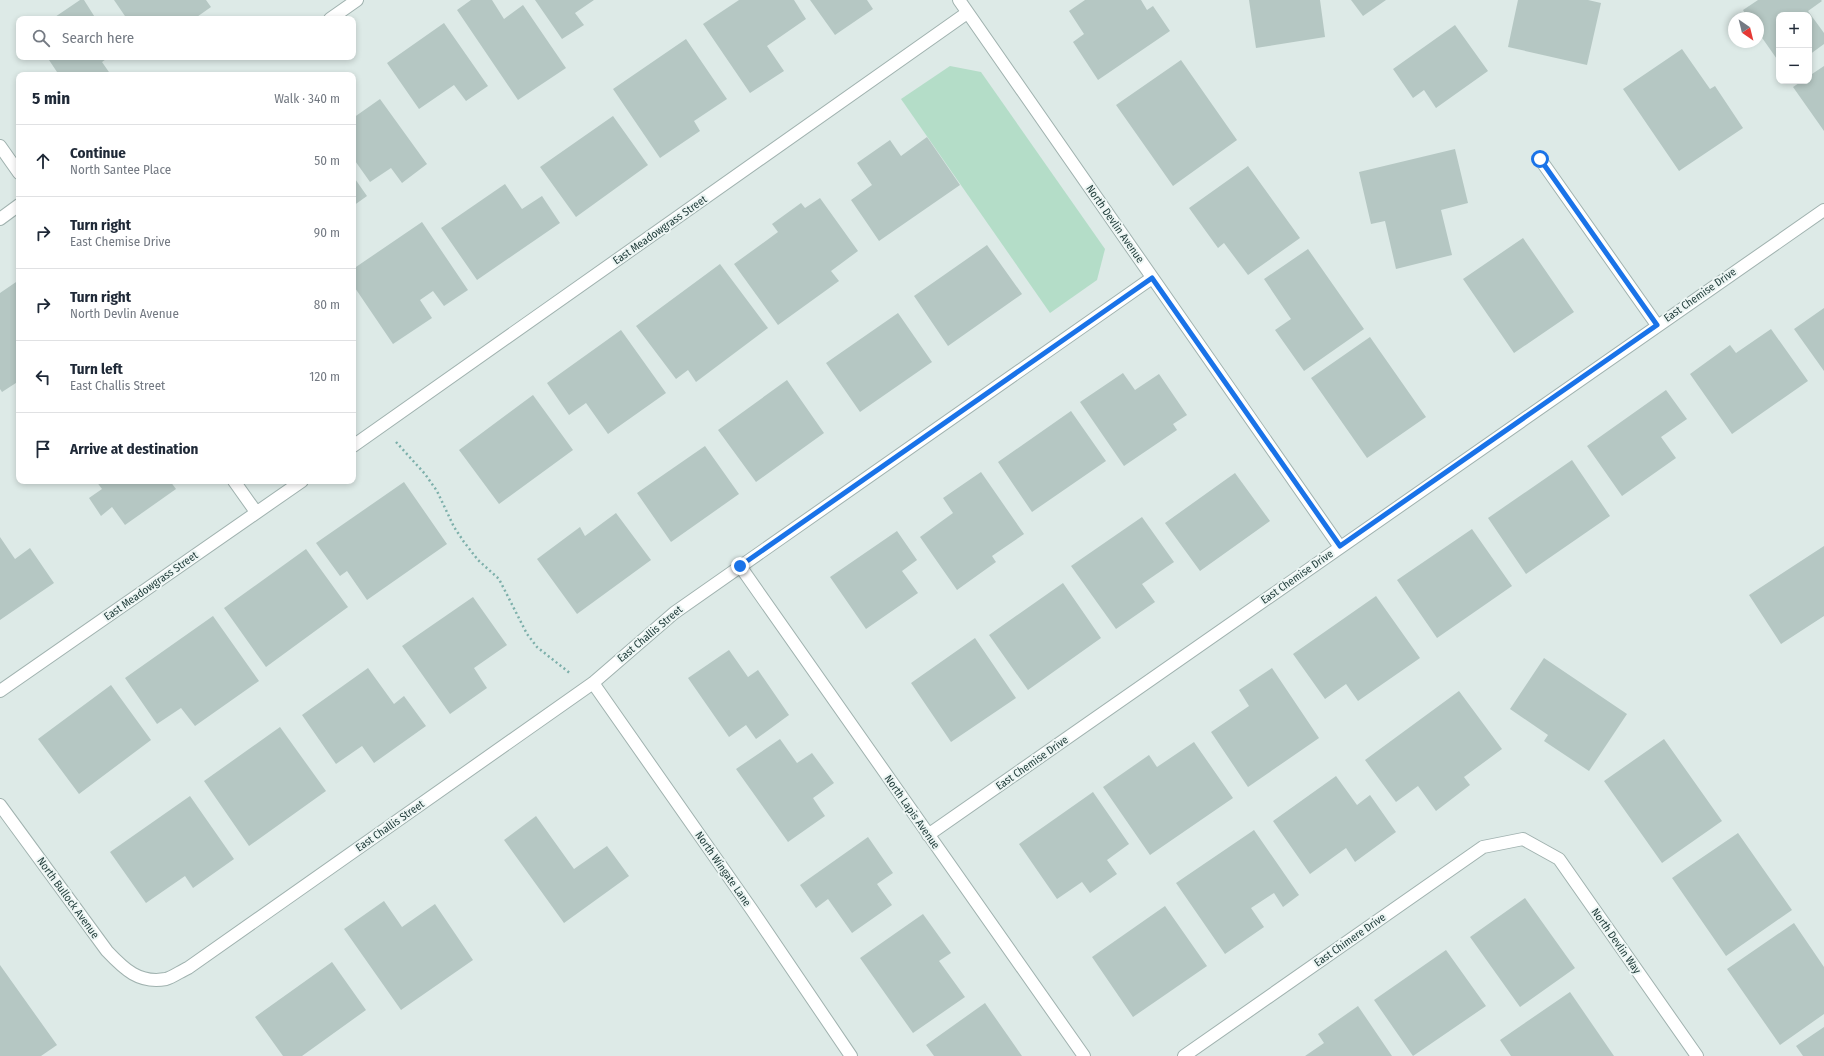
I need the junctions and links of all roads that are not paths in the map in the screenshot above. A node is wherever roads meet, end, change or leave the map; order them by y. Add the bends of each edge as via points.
1 (357, 0) edge
2 (959, 0) edge
3 (967, 12) junction
4 (334, 16) edge
5 (0, 146) edge
6 (1540, 159) dead end
7 (16, 169) edge
8 (16, 207) edge
9 (1824, 210) edge
10 (0, 219) edge
11 (1152, 278) junction
12 (1657, 325) junction
13 (356, 444) edge
14 (236, 484) edge
15 (298, 484) edge
16 (256, 512) junction
17 (1340, 546) junction
18 (740, 566) junction
19 (593, 683) junction
20 (0, 691) edge
21 (0, 805) edge
22 (928, 835) junction
23 (1523, 839) joint
24 (146, 980) joint
25 (851, 1056) edge
26 (1084, 1056) edge
27 (1184, 1056) edge
28 (1697, 1056) edge

1 - 4 street
2 - 3 street, North Devlin Avenue
3 - 11 street, North Devlin Avenue
3 - 13 street, East Meadowgrass Street
5 - 7 street
6 - 12 street
8 - 10 street
9 - 12 street, East Chemise Drive
11 - 17 street, North Devlin Avenue
11 - 18 street, East Challis Street
12 - 17 street, East Chemise Drive
14 - 16 street
15 - 16 street, East Meadowgrass Street
16 - 20 street, East Meadowgrass Street
17 - 22 street, East Chemise Drive
18 - 19 street, East Challis Street via 674,613
18 - 22 street, North Lapis Avenue
19 - 24 street, East Challis Street via 188,968 167,979
19 - 25 street, North Wingate Lane
21 - 24 street, North Bullock Avenue via 107,951 125,970
22 - 26 street, North Lapis Avenue
23 - 27 street, East Chimere Drive via 1483,847
23 - 28 street, North Devlin Way via 1559,859

